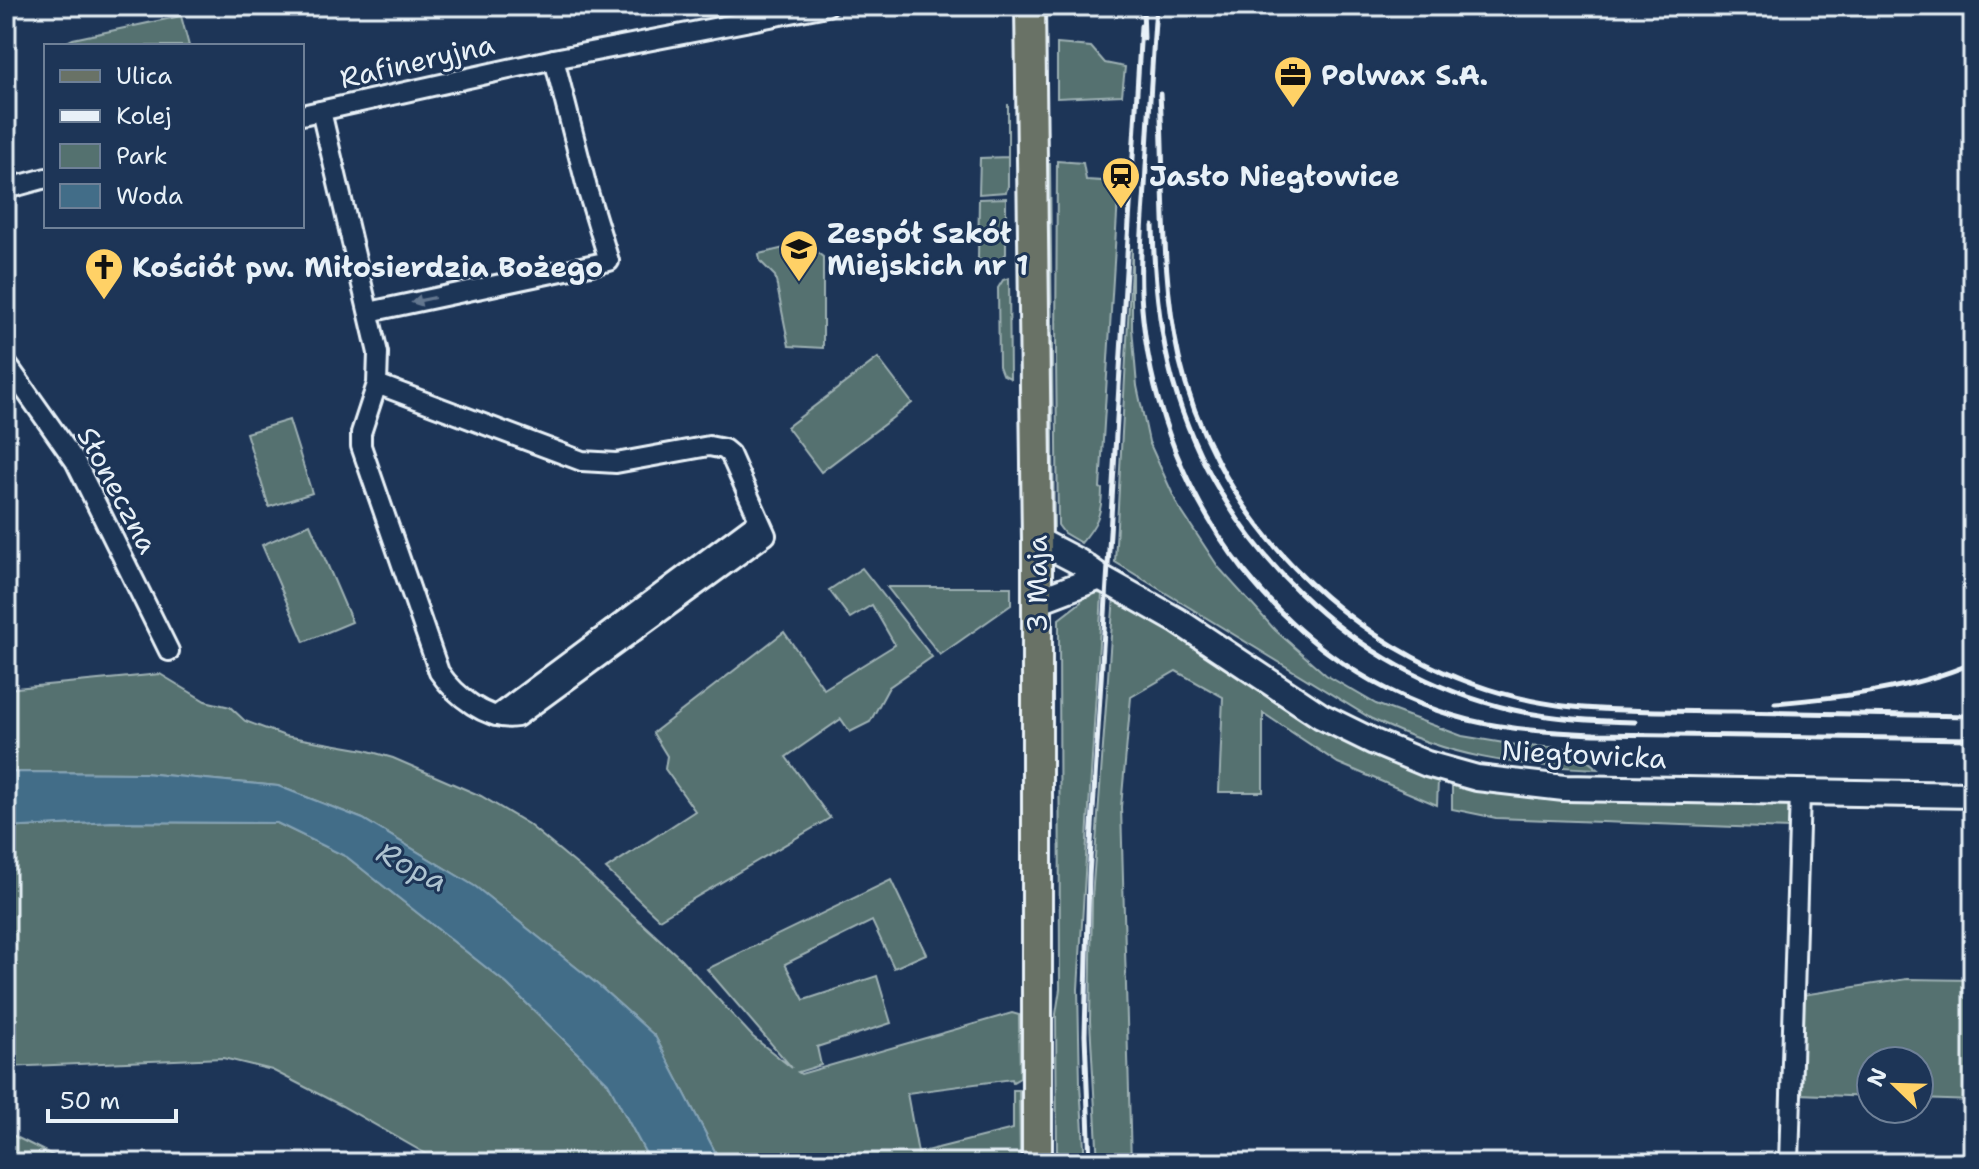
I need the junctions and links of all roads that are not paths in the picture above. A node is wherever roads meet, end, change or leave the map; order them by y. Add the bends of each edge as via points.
1 (827, 6) edge
2 (1030, 6) edge
3 (554, 59) junction
4 (311, 113) edge
5 (44, 179) edge
6 (6, 189) edge
7 (369, 312) junction
8 (6, 363) edge
9 (377, 384) junction
10 (1037, 540) junction
11 (1100, 577) junction
12 (1037, 601) junction
13 (169, 651) dead end
14 (1800, 792) junction
15 (1973, 795) edge
16 (1037, 1163) edge
17 (1789, 1163) edge

1 - 3 street, Rafineryjna
2 - 10 main road, 3 Maja
3 - 4 street, Rafineryjna
3 -> 7 street via 609,261
4 - 7 street
5 - 6 street
7 - 9 street via 378,353
8 - 13 street, Słoneczna via 75,461
9 - 9 street via 361,446 439,672 466,700 496,716 517,717 766,535 724,449 709,446 616,463 582,461
10 - 11 street, Niegłowicka
10 - 12 main road, 3 Maja
11 - 12 street
11 - 14 street, Niegłowicka via 1178,621 1321,716 1427,764 1477,778 1564,788
12 - 16 main road, 3 Maja
14 - 15 street, Niegłowicka
14 - 17 street

